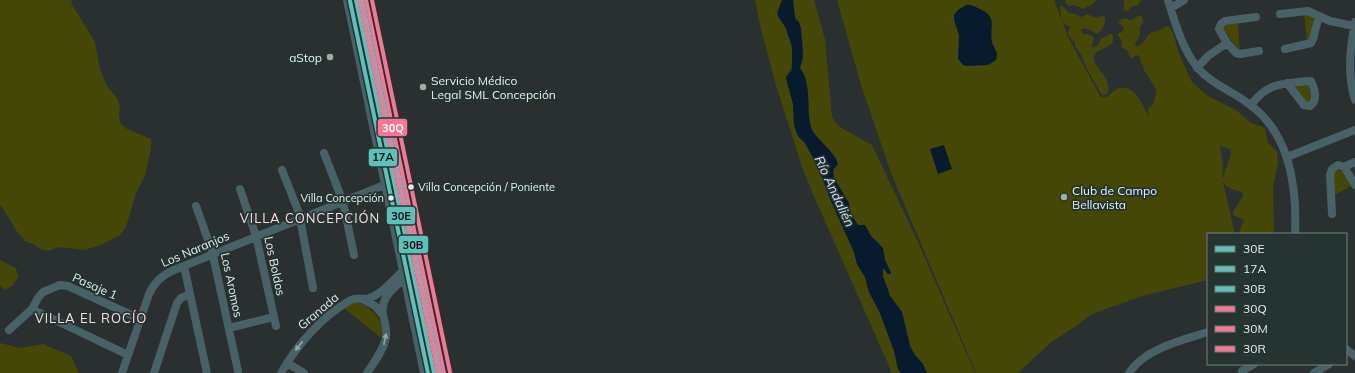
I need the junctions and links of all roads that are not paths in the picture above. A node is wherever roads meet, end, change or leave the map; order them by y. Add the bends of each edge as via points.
1 (347, 0) edge
2 (356, 0) edge
3 (366, 0) edge
4 (1184, 0) edge
5 (1169, 4) edge
6 (1280, 14) dead end
7 (1319, 16) junction
8 (1256, 17) dead end
9 (351, 21) junction
10 (1355, 24) edge
11 (1227, 43) junction
12 (1285, 48) dead end
13 (1259, 51) dead end
14 (1198, 68) junction
15 (363, 78) junction
16 (1287, 83) dead end
17 (376, 92) junction
18 (1355, 100) edge
19 (1251, 105) junction
20 (1355, 130) edge
21 (324, 153) dead end
22 (1287, 157) junction
23 (1355, 162) edge
24 (1344, 167) junction
25 (282, 170) dead end
26 (394, 182) junction
27 (1355, 185) edge
28 (240, 189) dead end
29 (343, 202) junction
30 (196, 206) dead end
31 (1332, 214) dead end
32 (300, 219) junction
33 (1295, 233) edge
34 (256, 236) junction
35 (213, 254) junction
36 (354, 254) dead end
37 (184, 266) junction
38 (406, 271) junction
39 (313, 288) dead end
40 (190, 294) junction
41 (362, 299) junction
42 (32, 309) junction
43 (383, 315) junction
44 (274, 317) junction
45 (140, 319) junction
46 (276, 326) dead end
47 (229, 328) junction
48 (9, 330) dead end
49 (1207, 334) edge
50 (1347, 350) edge
51 (128, 355) junction
52 (1355, 356) edge
53 (287, 363) junction
54 (1251, 365) edge
55 (1327, 365) edge
56 (1241, 369) edge
57 (238, 371) dead end
58 (122, 373) edge
59 (154, 373) edge
60 (208, 373) edge
61 (281, 373) edge
62 (304, 373) edge
63 (367, 373) edge
64 (424, 373) edge
65 (434, 373) edge
66 (444, 373) edge
67 (1129, 373) edge
68 (1314, 373) edge

1 - 9 street
2 - 9 highway
2 - 17 highway
3 - 26 highway
4 - 5 street
5 - 14 street via 1183,42
6 - 7 street via 1305,10
7 - 10 street via 1336,23
7 - 12 street via 1311,43
8 - 11 street via 1221,24 1220,30
9 - 15 street
10 - 18 street via 1350,64
11 - 13 street via 1237,54
11 - 14 street via 1208,56
14 - 19 street via 1213,82
15 - 17 highway
15 - 26 street
16 - 19 street via 1266,89
17 - 26 highway
19 - 22 street via 1268,123
20 - 22 street
21 - 29 street
22 - 33 street via 1294,192
23 - 24 street
24 - 27 street
24 - 31 street via 1335,166 1330,173
25 - 32 street
26 - 29 street, Los Naranjos
26 - 38 highway
26 - 66 highway
28 - 34 street, Los Boldos
29 - 32 street, Los Naranjos
29 - 36 street
30 - 35 street, Los Aromos
32 - 34 street, Los Naranjos
32 - 39 street
34 - 35 street, Los Naranjos
34 - 44 street, Los Boldos
35 - 37 street, Los Naranjos
35 - 47 street, Los Aromos
37 - 40 street
37 - 45 street, Los Naranjos via 166,274 155,283 148,294
38 - 41 street, Granada via 378,293
38 - 43 street via 386,297
38 - 64 street
38 - 65 highway
40 - 59 street via 183,296 177,303
40 - 60 street
41 - 43 street via 375,306
41 -> 53 street, Granada via 348,302 325,320 302,341
42 - 45 street, Pasaje 1 via 43,292 63,285
42 - 48 street, Pasaje 1
42 - 51 street
63 -> 43 street via 386,338
44 - 46 street, Los Boldos
44 - 47 street
45 - 51 street, Los Naranjos
47 - 57 street, Los Aromos
49 - 67 street via 1158,350 1141,360
50 - 52 street
51 - 58 street, Los Naranjos
53 - 61 street, Granada
53 - 62 street
54 - 56 street
55 - 68 street

